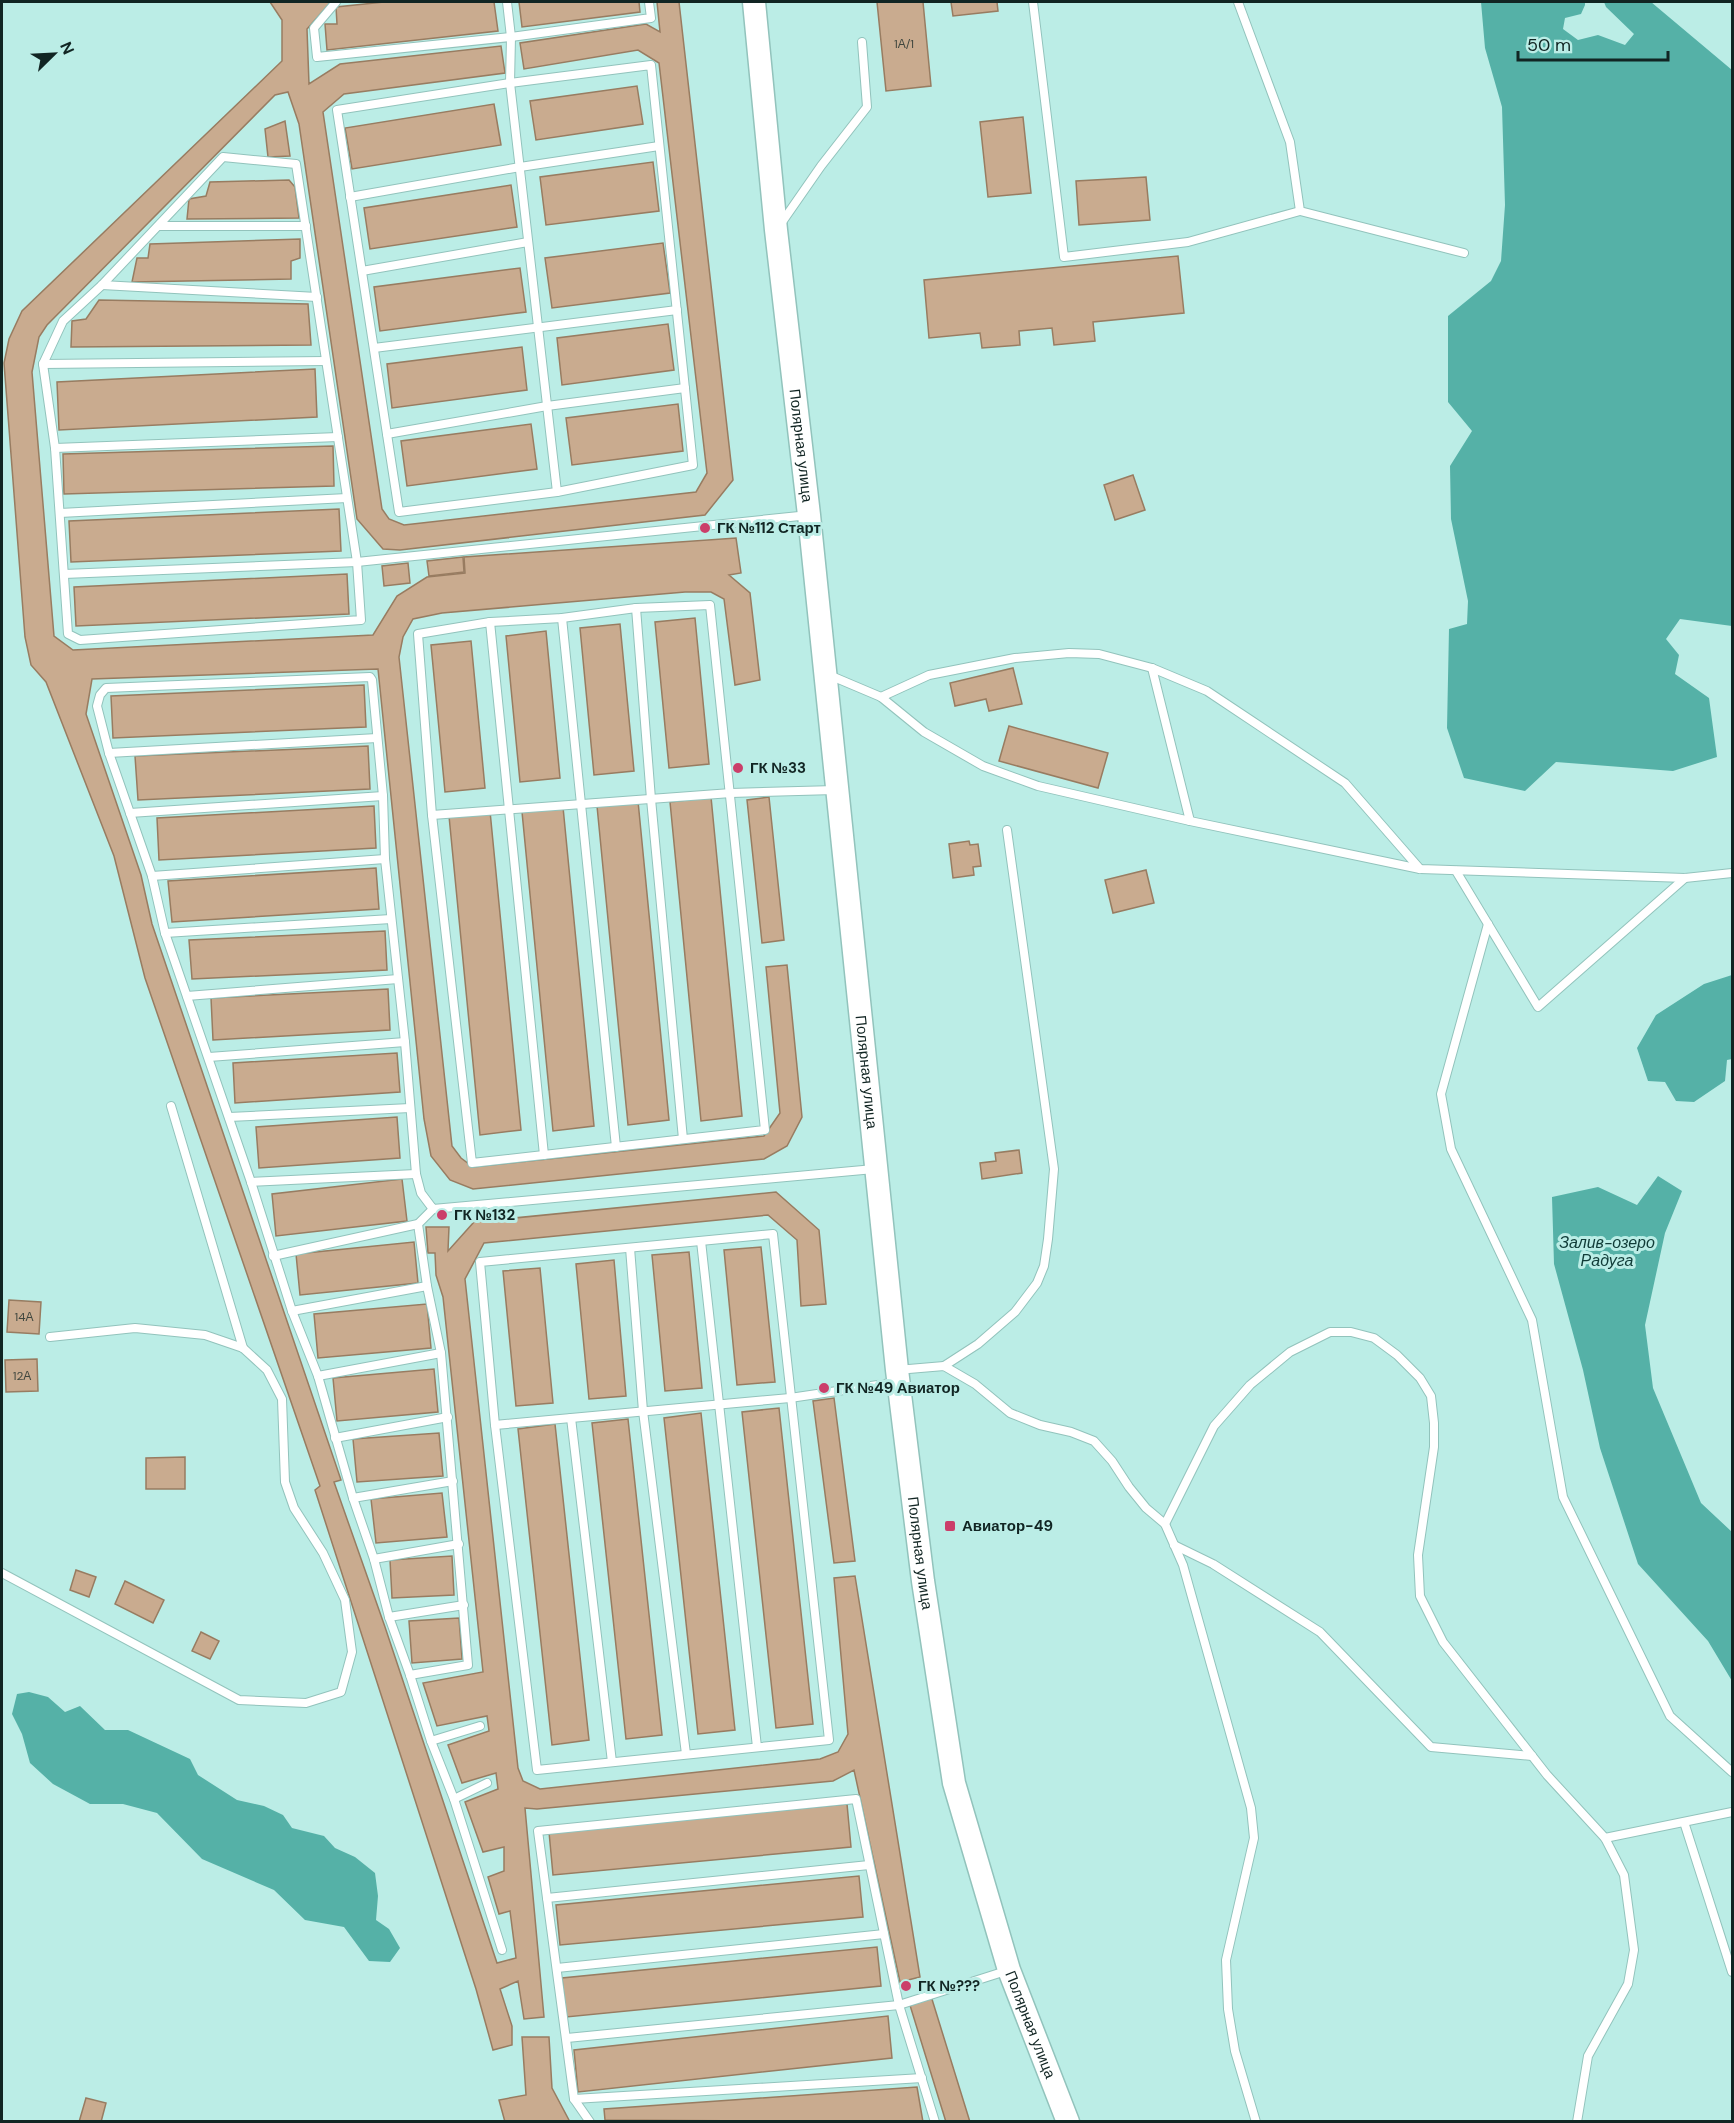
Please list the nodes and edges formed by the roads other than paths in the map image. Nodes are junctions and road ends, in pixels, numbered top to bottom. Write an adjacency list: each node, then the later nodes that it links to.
1 (336, 2): 7 (lane)
2 (507, 2): 7 (lane)
3 (649, 2): 7 (lane)
4 (754, 2): 16 (main road, Полярная улица)
5 (1033, 2): 13 (lane)
6 (1238, 2): 13 (lane)
7 (511, 37): 9 (lane)
8 (862, 42): 16 (lane)
9 (510, 83): 10 (lane); 11 (lane); 12 (lane)
10 (659, 146): 11 (lane); 22 (lane)
11 (520, 167): 12 (lane); 17 (lane)
12 (350, 197): 19 (lane)
13 (1300, 211): 18 (lane)
14 (160, 226): 15 (lane); 15 (lane); 20 (lane)
15 (306, 226): 21 (lane)
16 (776, 230): 35 (main road, Полярная улица)
17 (528, 242): 19 (lane); 23 (lane)
18 (1464, 253)
19 (362, 271): 24 (lane)
20 (102, 285): 21 (lane); 26 (lane)
21 (317, 297): 25 (lane)
22 (676, 310): 23 (lane); 27 (lane)
23 (538, 326): 24 (lane); 28 (lane)
24 (374, 348): 29 (lane)
25 (326, 361): 26 (lane); 30 (lane)
26 (43, 364): 31 (lane)
27 (685, 388): 28 (lane); 32 (lane)
28 (547, 406): 29 (lane); 32 (lane)
29 (387, 434): 32 (lane)
30 (338, 437): 31 (lane); 33 (lane)
31 (55, 448): 34 (lane)
32 (557, 492)
33 (347, 498): 34 (lane); 36 (lane)
34 (60, 513): 37 (lane)
35 (809, 515): 36 (lane); 42 (main road, Полярная улица)
36 (357, 562): 37 (lane); 37 (lane)
37 (64, 574)
38 (636, 608): 39 (lane); 47 (lane); 49 (lane)
39 (562, 618): 40 (lane); 50 (lane)
40 (490, 622): 51 (lane); 53 (lane)
41 (1152, 668): 43 (lane); 54 (lane); 57 (lane)
42 (826, 674): 43 (lane); 46 (main road, Полярная улица)
43 (881, 697): 54 (lane)
44 (377, 738): 45 (lane); 45 (lane); 48 (lane)
45 (109, 753): 52 (lane)
46 (837, 790): 47 (lane); 75 (main road, Полярная улица)
47 (731, 793): 49 (lane); 72 (lane)
48 (383, 796): 52 (lane); 56 (lane)
49 (651, 799): 50 (lane); 72 (lane)
50 (581, 804): 51 (lane); 73 (lane)
51 (509, 809): 53 (lane); 74 (lane)
52 (130, 813): 60 (lane)
53 (432, 815): 74 (lane)
54 (1191, 821): 57 (lane)
55 (1007, 830): 88 (lane)
56 (385, 859): 60 (lane); 62 (lane)
57 (1420, 869): 58 (lane)
58 (1456, 871): 61 (lane); 63 (lane)
59 (1732, 873): 61 (lane)
60 (152, 876): 64 (lane)
61 (1685, 878): 63 (lane)
62 (391, 919): 64 (lane); 65 (lane)
63 (1488, 924): 114 (lane)
64 (165, 933): 66 (lane)
65 (398, 979): 66 (lane); 67 (lane)
66 (186, 996): 68 (lane)
67 (405, 1042): 68 (lane); 70 (lane)
68 (209, 1057): 71 (lane)
69 (171, 1106): 86 (lane)
70 (410, 1108): 71 (lane); 76 (lane)
71 (229, 1117): 77 (lane)
72 (683, 1139): 73 (lane)
73 (616, 1147): 74 (lane)
74 (544, 1155)
75 (878, 1169): 78 (lane); 90 (main road, Полярная улица)
76 (416, 1174): 77 (lane); 78 (lane)
77 (251, 1182): 82 (lane)
78 (433, 1209): 79 (lane)
79 (418, 1224): 82 (lane); 83 (lane)
80 (701, 1241): 81 (lane); 91 (lane); 92 (lane)
81 (630, 1248): 93 (lane); 96 (lane)
82 (273, 1256): 84 (lane)
83 (427, 1286): 84 (lane); 87 (lane)
84 (292, 1311): 89 (lane)
85 (50, 1337): 86 (lane)
86 (243, 1348): 104 (lane)
87 (441, 1353): 89 (lane); 94 (lane)
88 (944, 1366): 90 (lane); 100 (lane)
89 (318, 1376): 97 (lane)
90 (898, 1376): 91 (lane); 125 (main road, Полярная улица)
91 (790, 1398): 92 (lane); 110 (lane)
92 (718, 1404): 93 (lane); 110 (lane)
93 (643, 1411): 95 (lane); 111 (lane)
94 (448, 1417): 97 (lane); 98 (lane)
95 (572, 1418): 96 (lane); 113 (lane)
96 (495, 1425): 113 (lane)
97 (335, 1438): 99 (lane)
98 (453, 1481): 99 (lane); 101 (lane)
99 (353, 1498): 103 (lane)
100 (1165, 1524): 102 (lane); 112 (lane)
101 (459, 1544): 103 (lane); 105 (lane)
102 (1174, 1544): 112 (lane); 134 (lane)
103 (374, 1559): 106 (lane)
104 (2, 1573)
105 (464, 1605): 106 (lane); 107 (lane)
106 (389, 1617): 107 (lane)
107 (410, 1675): 109 (lane)
108 (480, 1726): 109 (lane)
109 (431, 1741): 116 (lane)
110 (757, 1747): 111 (lane)
111 (686, 1754): 113 (lane)
112 (1532, 1756): 119 (lane)
113 (612, 1762)
114 (1732, 1772)
115 (487, 1783): 116 (lane)
116 (454, 1799): 123 (lane)
117 (1732, 1812): 118 (lane)
118 (1684, 1822): 119 (lane); 126 (lane)
119 (1605, 1838): 135 (lane)
120 (869, 1864): 121 (lane); 121 (lane); 122 (lane)
121 (547, 1898): 124 (lane)
122 (884, 1934): 124 (lane); 127 (lane)
123 (502, 1950)
124 (557, 1968): 128 (lane)
125 (1009, 1970): 127 (lane); 133 (main road, Полярная улица)
126 (1732, 1972)
127 (899, 2005): 128 (lane); 129 (lane)
128 (567, 2038): 130 (lane)
129 (922, 2078): 130 (lane); 132 (lane)
130 (574, 2099): 131 (lane)
131 (590, 2121)
132 (935, 2121)
133 (1068, 2121)
134 (1256, 2121)
135 (1577, 2121)

